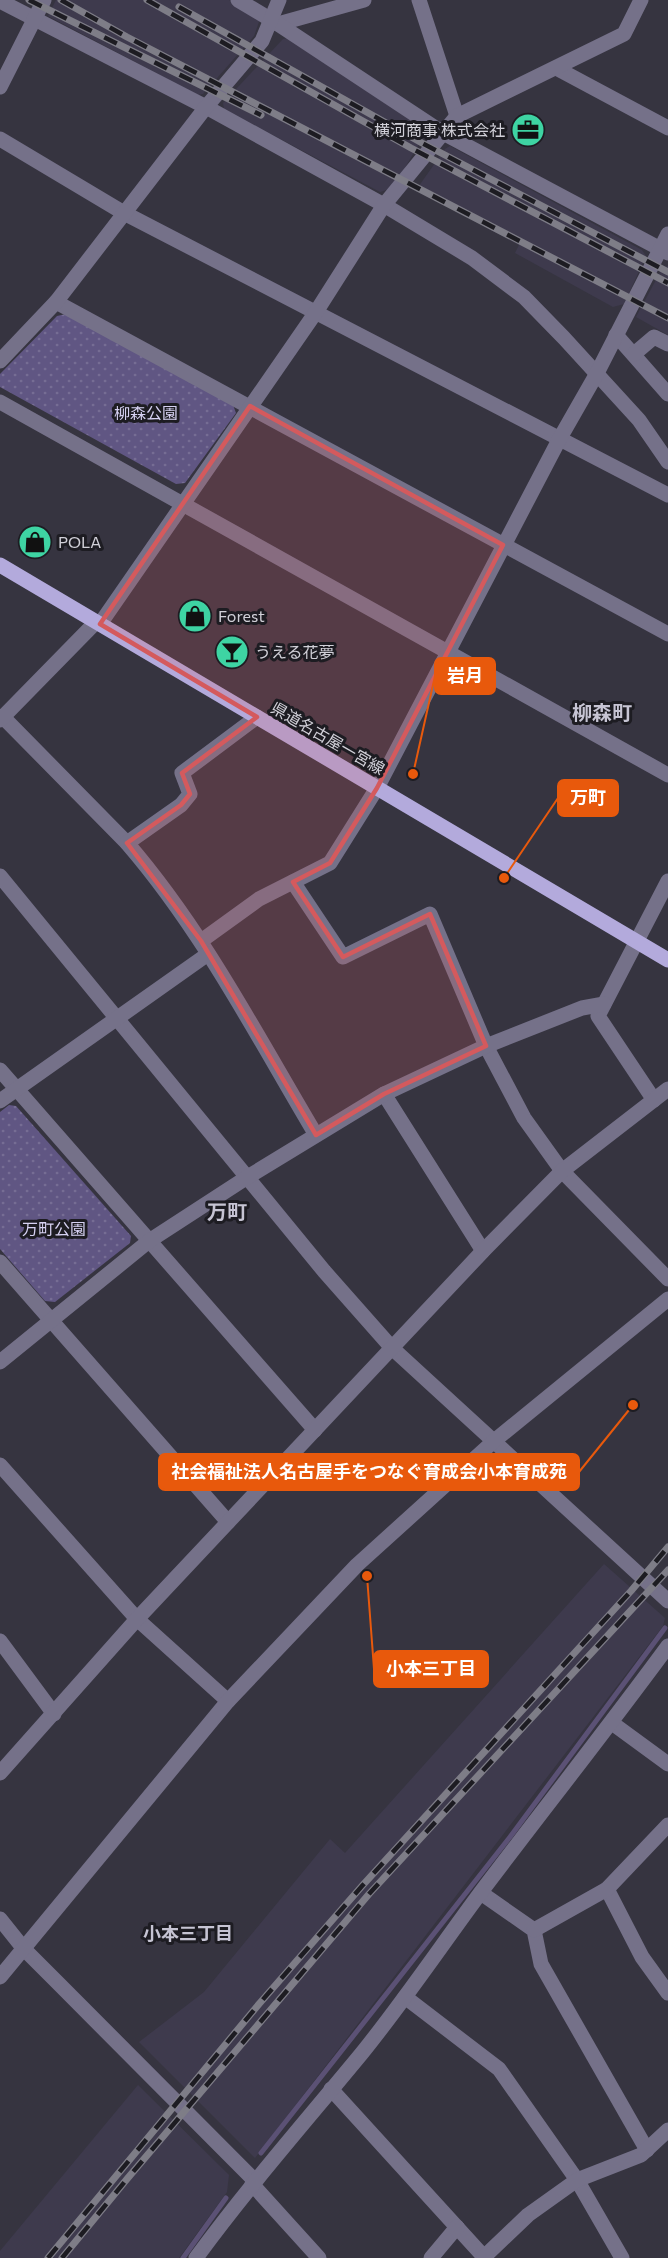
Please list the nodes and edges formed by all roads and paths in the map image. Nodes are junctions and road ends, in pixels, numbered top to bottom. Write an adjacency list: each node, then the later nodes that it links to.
1 (44, 0): 8 (street)
2 (238, 0): 9 (street)
3 (279, 0): 9 (street)
4 (364, 0): 9 (street)
5 (419, 0): 13 (street)
6 (641, 0): 10 (street)
7 (0, 1): 8 (street)
8 (34, 18): 11 (street); 12 (street)
9 (275, 22): 12 (street); 15 (street)
10 (556, 68): 13 (street); 14 (street)
11 (0, 87)
12 (206, 107): 17 (street); 18 (street)
13 (457, 116): 15 (street)
14 (668, 128)
15 (443, 133): 17 (street); 20 (street)
16 (0, 139): 18 (street)
17 (384, 205): 22 (street); 27 (street)
18 (124, 213): 21 (street); 22 (street)
19 (668, 234): 20 (street)
20 (664, 251): 23 (street)
21 (56, 302): 26 (street); 30 (street)
22 (316, 312): 30 (street); 31 (street)
23 (616, 335): 25 (street); 27 (street)
24 (668, 344): 25 (street)
25 (634, 354): 28 (street)
26 (0, 361)
27 (596, 375): 31 (street); 32 (street)
28 (668, 394)
29 (0, 402): 34 (street)
30 (250, 406): 34 (street); 35 (street)
31 (560, 438): 33 (street); 35 (street)
32 (668, 462)
33 (668, 495)
34 (182, 504): 37 (street); 39 (street)
35 (503, 545): 38 (street); 39 (street)
36 (0, 566): 37 (main road, 県道名古屋一宮線)
37 (98, 623): 40 (main road, 県道名古屋一宮線); 41 (street)
38 (668, 634)
39 (447, 653): 42 (street); 43 (street)
40 (257, 717): 43 (main road, 県道名古屋一宮線); 44 (street)
41 (1, 719): 44 (street)
42 (668, 776)
43 (377, 788): 47 (street); 48 (main road, 県道名古屋一宮線)
44 (127, 843): 49 (street)
45 (0, 876): 52 (street)
46 (668, 881): 48 (street)
47 (293, 882): 49 (street); 53 (street)
48 (637, 942): 50 (main road, 県道名古屋一宮線); 51 (street)
49 (204, 948): 52 (street); 60 (street)
50 (668, 960)
51 (604, 1004): 53 (street); 58 (street)
52 (117, 1018): 55 (street); 62 (street)
53 (486, 1046): 57 (street); 61 (street)
54 (0, 1070): 55 (street)
55 (16, 1089): 59 (street); 63 (street)
56 (668, 1089): 58 (street)
57 (384, 1094): 60 (street); 64 (street)
58 (654, 1100): 61 (street)
59 (0, 1101)
60 (316, 1135): 62 (street)
61 (562, 1171): 64 (street); 66 (street)
62 (246, 1178): 63 (street); 69 (street)
63 (149, 1241): 68 (street); 71 (street)
64 (483, 1251): 69 (street)
65 (0, 1262): 68 (street)
66 (668, 1280)
67 (668, 1299): 72 (street)
68 (50, 1320): 70 (street); 74 (street)
69 (392, 1348): 71 (street); 72 (street)
70 (0, 1362)
71 (315, 1430): 74 (street)
72 (494, 1441): 75 (street); 79 (street)
73 (0, 1465): 76 (street)
74 (228, 1522): 76 (street)
75 (668, 1601)
76 (137, 1619): 79 (street); 80 (street)
77 (0, 1641): 80 (street)
78 (668, 1646): 81 (street)
79 (228, 1701): 89 (street)
80 (54, 1714): 83 (street)
81 (612, 1723): 82 (street); 86 (street)
82 (668, 1764)
83 (0, 1773)
84 (668, 1825): 85 (street)
85 (607, 1889): 88 (street); 91 (street)
86 (481, 1893): 88 (street); 92 (street)
87 (0, 1919): 89 (street)
88 (534, 1930): 95 (street)
89 (24, 1949): 90 (street); 97 (street)
90 (0, 1977)
91 (668, 1993)
92 (405, 1997): 93 (street); 96 (street)
93 (331, 2089): 97 (street); 98 (street)
94 (668, 2130): 95 (street)
95 (647, 2150): 96 (street)
96 (577, 2180): 99 (street); 103 (street)
97 (253, 2182): 100 (street); 101 (street)
98 (457, 2227): 99 (street); 102 (street)
99 (484, 2257)
100 (196, 2258)
101 (319, 2258)
102 (430, 2258)
103 (621, 2258)

